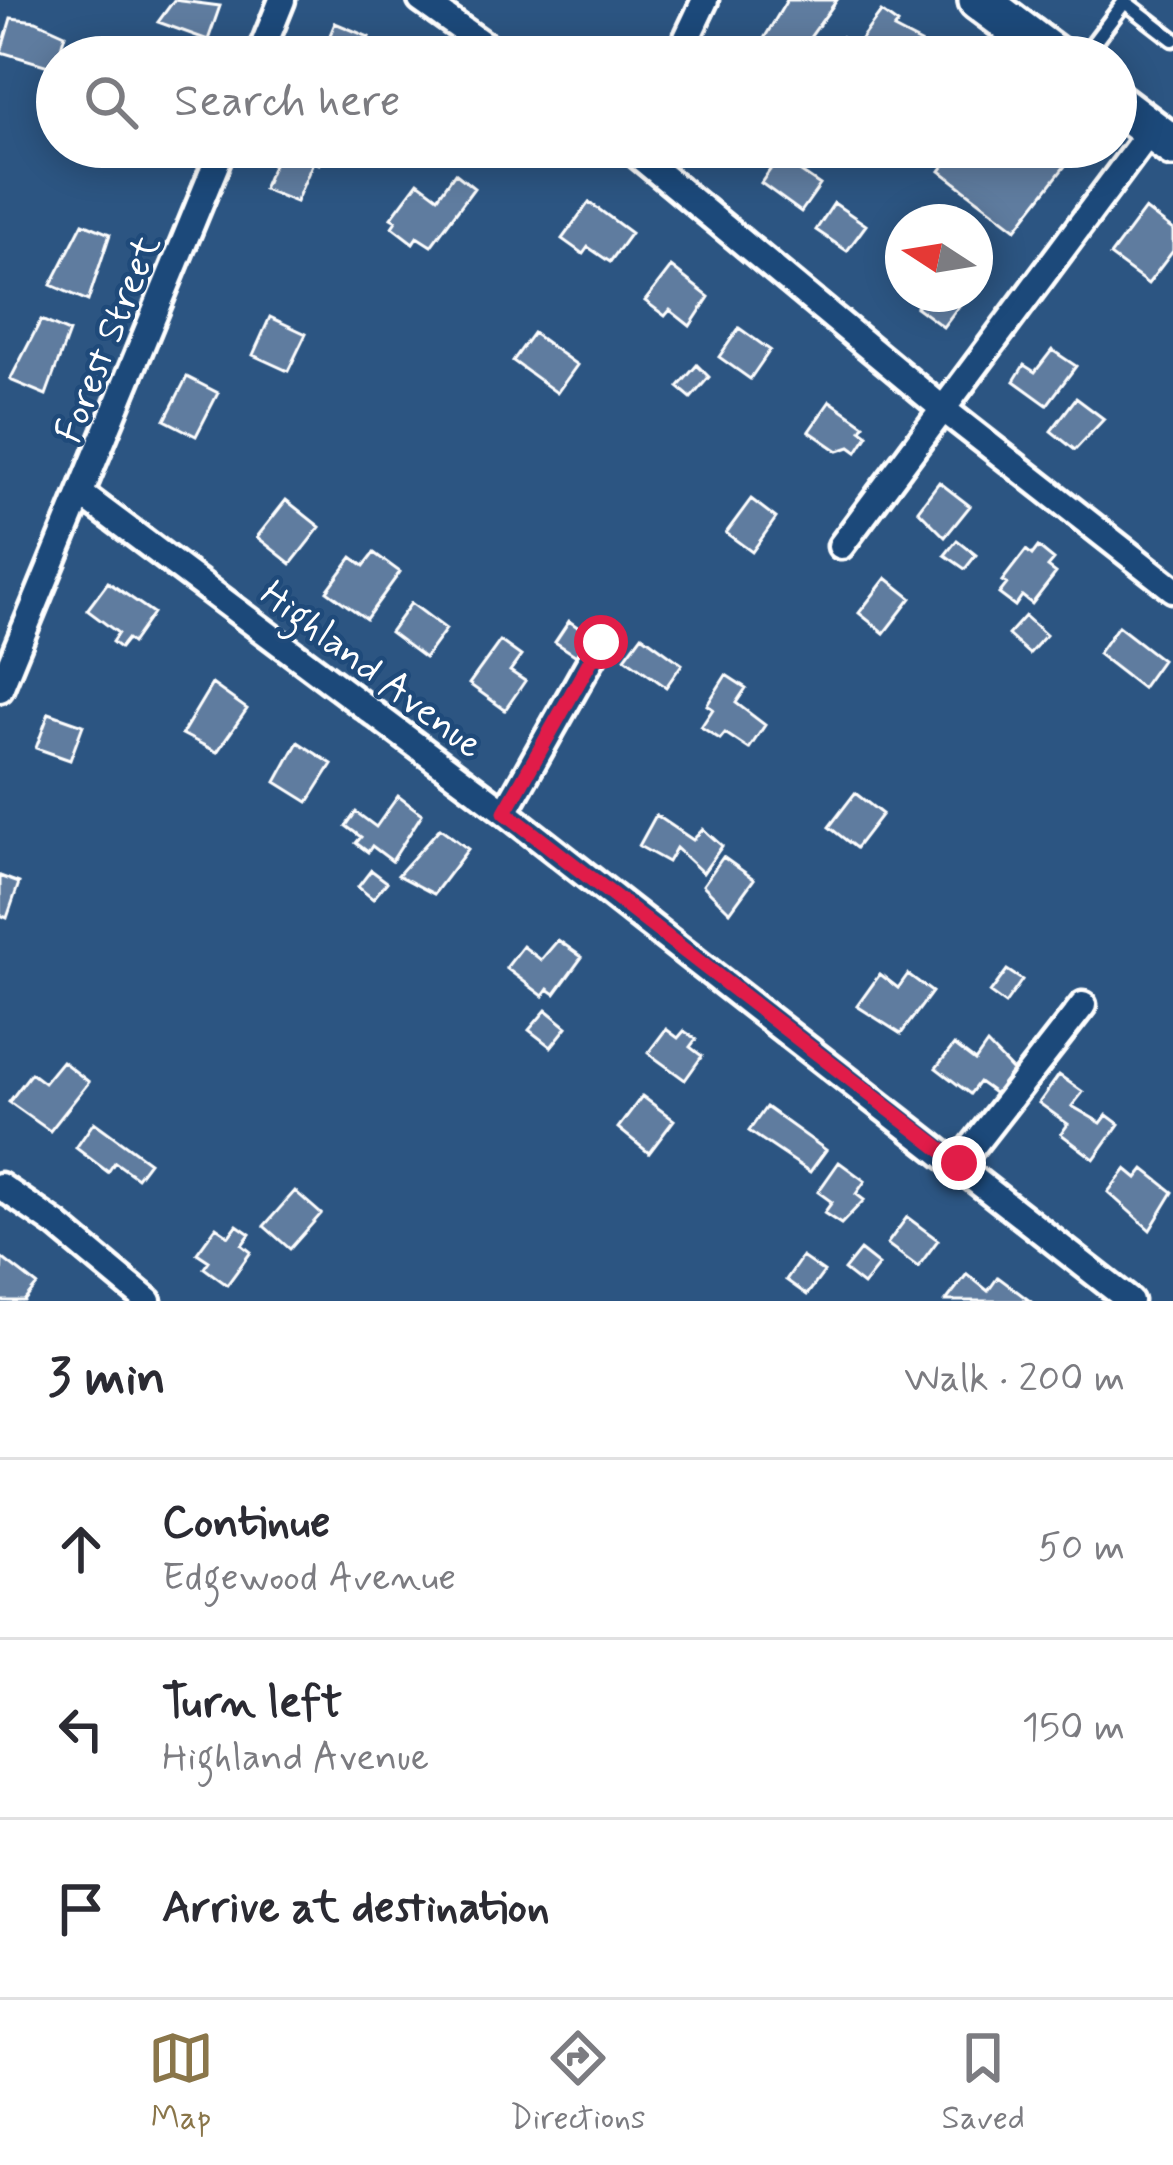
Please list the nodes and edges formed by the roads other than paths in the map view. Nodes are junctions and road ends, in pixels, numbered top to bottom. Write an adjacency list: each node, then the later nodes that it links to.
1 (283, 0): 6 (street)
2 (421, 0): 7 (street)
3 (705, 0): 8 (street)
4 (979, 0): 9 (main road)
5 (1125, 1): 10 (lane); 11 (lane)
6 (268, 36)
7 (472, 36)
8 (688, 36)
9 (1026, 36)
10 (1099, 36)
11 (1173, 39)
12 (1137, 119): 13 (main road)
13 (1162, 138): 16 (street)
14 (214, 168): 17 (street, Forest Street)
15 (656, 168): 16 (street)
16 (944, 409): 18 (street); 19 (street)
17 (81, 494): 21 (street, Forest Street); 22 (street, Highland Avenue)
18 (841, 546)
19 (1173, 590)
20 (601, 642): 22 (street)
21 (0, 689)
22 (505, 812): 24 (street, Highland Avenue)
23 (1083, 1005): 24 (street)
24 (959, 1163): 27 (street, Highland Avenue)
25 (0, 1186): 26 (street)
26 (148, 1301)
27 (1130, 1301)

